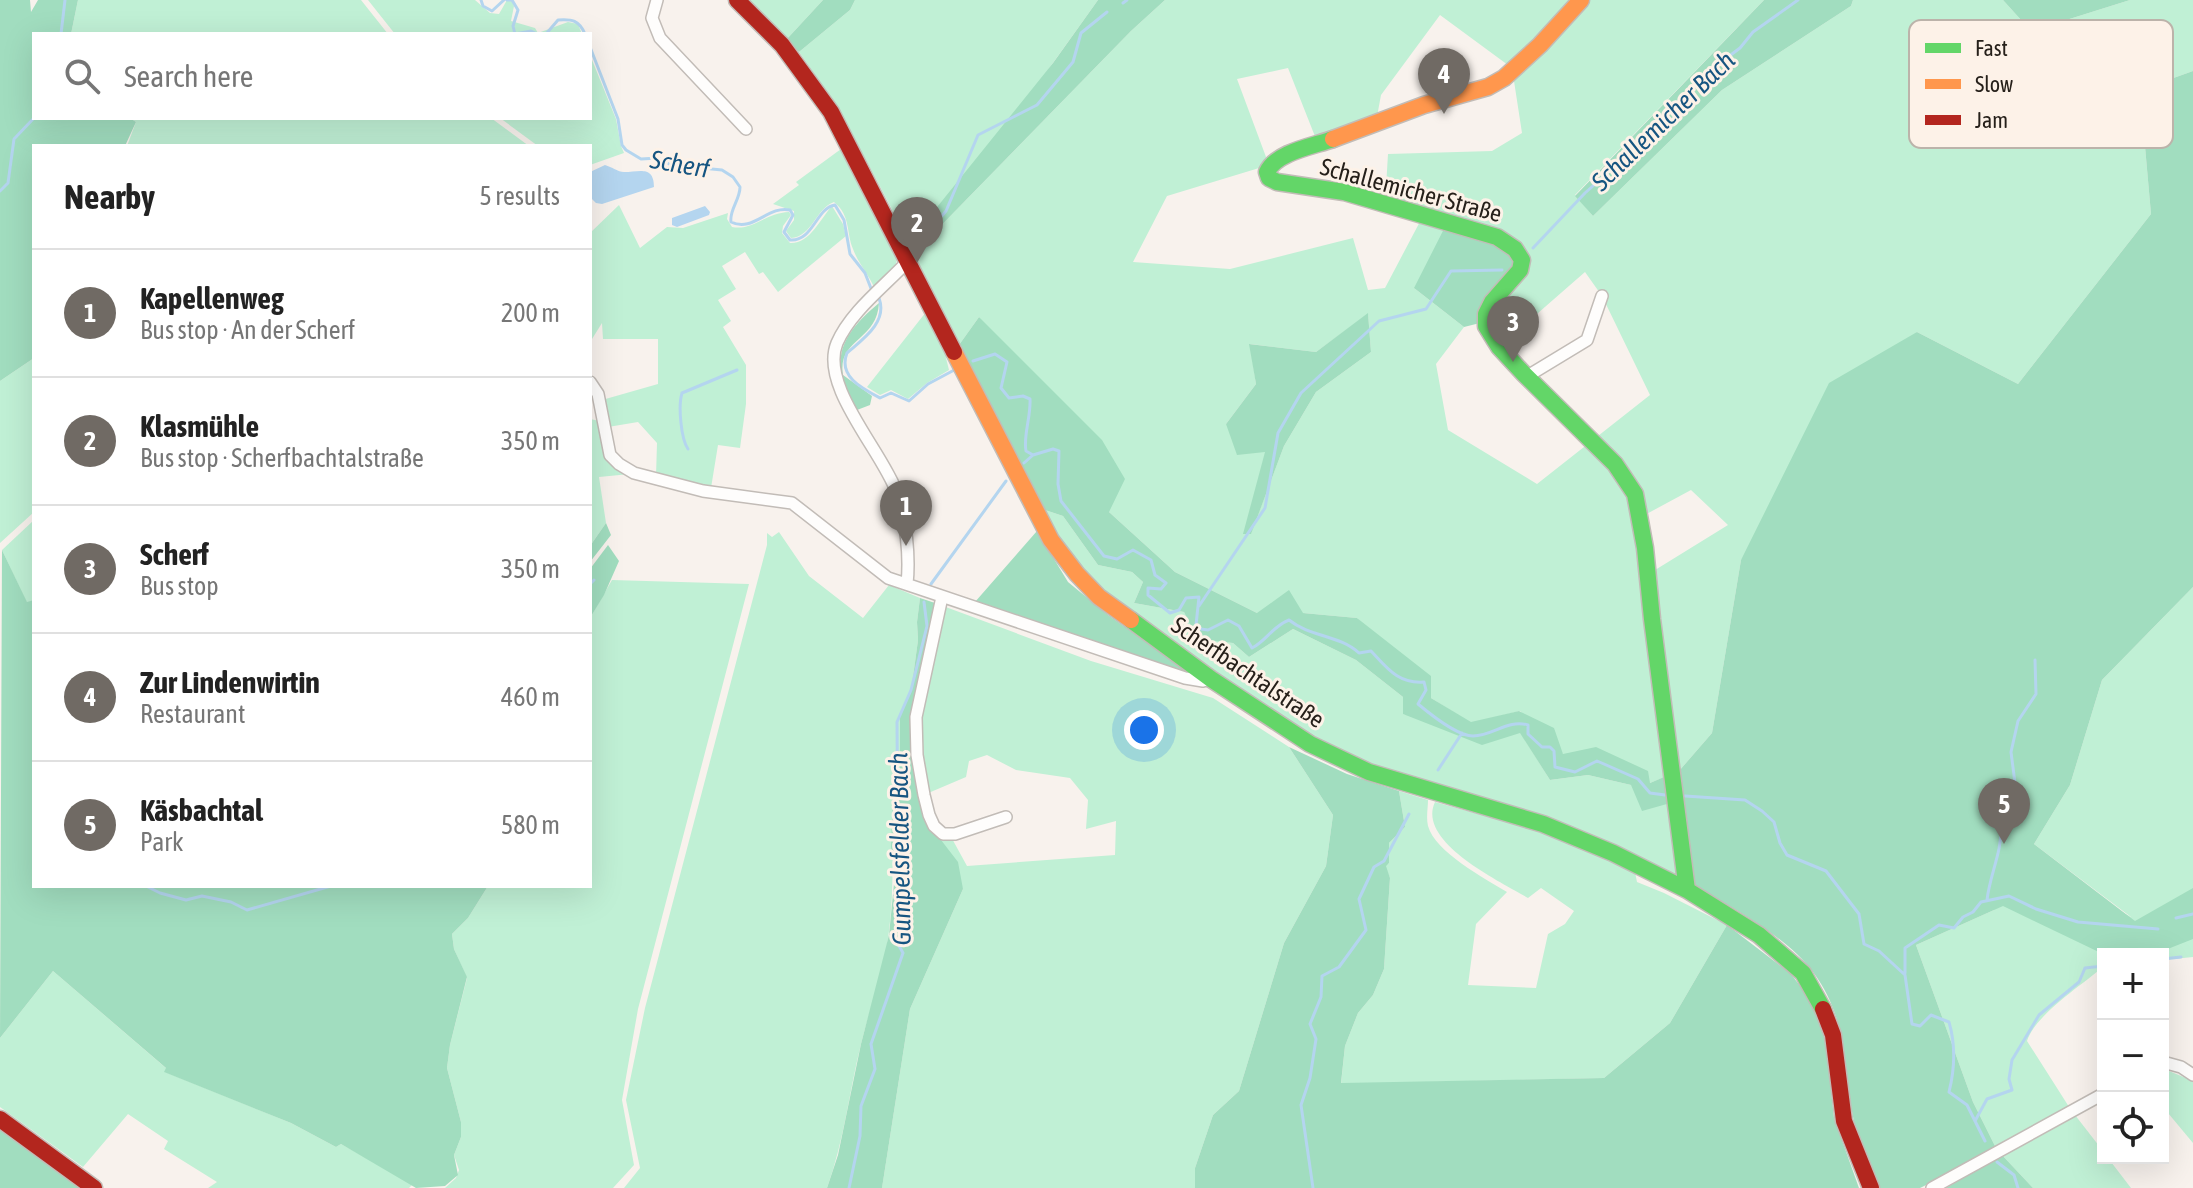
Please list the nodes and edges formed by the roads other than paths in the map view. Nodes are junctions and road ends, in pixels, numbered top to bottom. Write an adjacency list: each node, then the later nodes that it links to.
1 (657, 0): 4 (street)
2 (737, 0): 5 (main road, Scherfbachtalstraße)
3 (1581, 0): 7 (main road, Schallemicher Straße)
4 (746, 129)
5 (909, 260): 9 (street); 11 (main road, Scherfbachtalstraße)
6 (1602, 296): 7 (street)
7 (1526, 377): 13 (main road, Schallemicher Straße)
8 (592, 385): 9 (street)
9 (907, 584): 10 (street)
10 (942, 597): 11 (street); 12 (street)
11 (1211, 679): 13 (main road, Scherfbachtalstraße)
12 (1006, 817)
13 (1687, 890): 19 (main road, Scherfbachtalstraße)
14 (2169, 1064): 15 (street)
15 (2193, 1075)
16 (2097, 1097): 20 (street)
17 (0, 1119): 18 (main road)
18 (94, 1188)
19 (1871, 1188)
20 (1932, 1188)

